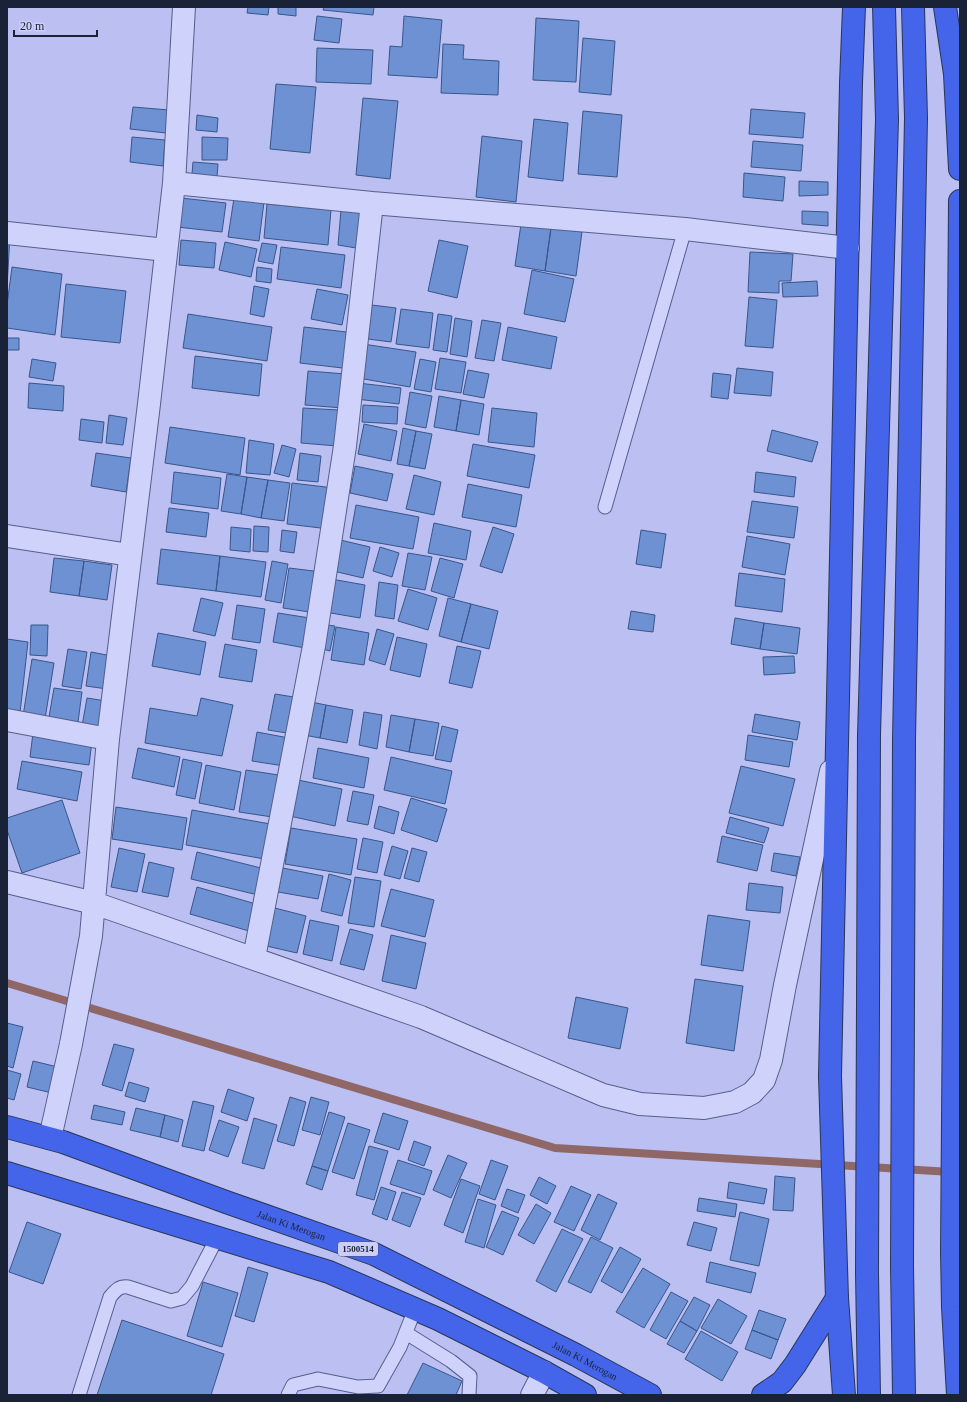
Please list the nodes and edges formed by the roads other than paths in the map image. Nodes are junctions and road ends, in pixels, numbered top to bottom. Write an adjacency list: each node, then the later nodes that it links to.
1 (184, 7): 8 (street)
2 (854, 7): 13 (highway)
3 (884, 7): 42 (highway)
4 (913, 7): 43 (highway)
5 (946, 7): 6 (highway)
6 (957, 74): 7 (highway)
7 (960, 169)
8 (174, 184): 10 (street); 14 (street)
9 (960, 201): 19 (highway)
10 (372, 203): 11 (street); 24 (street)
11 (685, 229): 13 (street); 15 (lane)
12 (7, 233): 14 (street)
13 (848, 248): 21 (highway)
14 (166, 250): 17 (street)
15 (605, 507)
16 (7, 536): 17 (street)
17 (130, 556): 20 (street)
18 (7, 720): 20 (street)
19 (958, 735): 31 (highway)
20 (108, 740): 23 (street)
21 (838, 740): 24 (street); 29 (highway)
22 (7, 882): 23 (street)
23 (94, 902): 24 (street); 26 (street)
24 (254, 958)
25 (7, 1126): 26 (highway, Jalan Ki Merogan / 1500514)
26 (50, 1138): 39 (highway, Jalan Ki Merogan / 1500514)
27 (7, 1173): 28 (highway)
28 (217, 1238): 30 (highway); 34 (lane)
29 (837, 1298): 40 (highway); 41 (highway)
30 (415, 1309): 32 (lane); 33 (highway)
31 (956, 1312): 44 (highway)
32 (406, 1334): 35 (lane); 36 (lane)
33 (544, 1372): 37 (street); 38 (highway)
34 (79, 1395)
35 (288, 1395)
36 (469, 1395)
37 (532, 1395)
38 (585, 1395)
39 (650, 1395)
40 (763, 1395)
41 (844, 1395)
42 (869, 1395)
43 (904, 1395)
44 (958, 1395)

